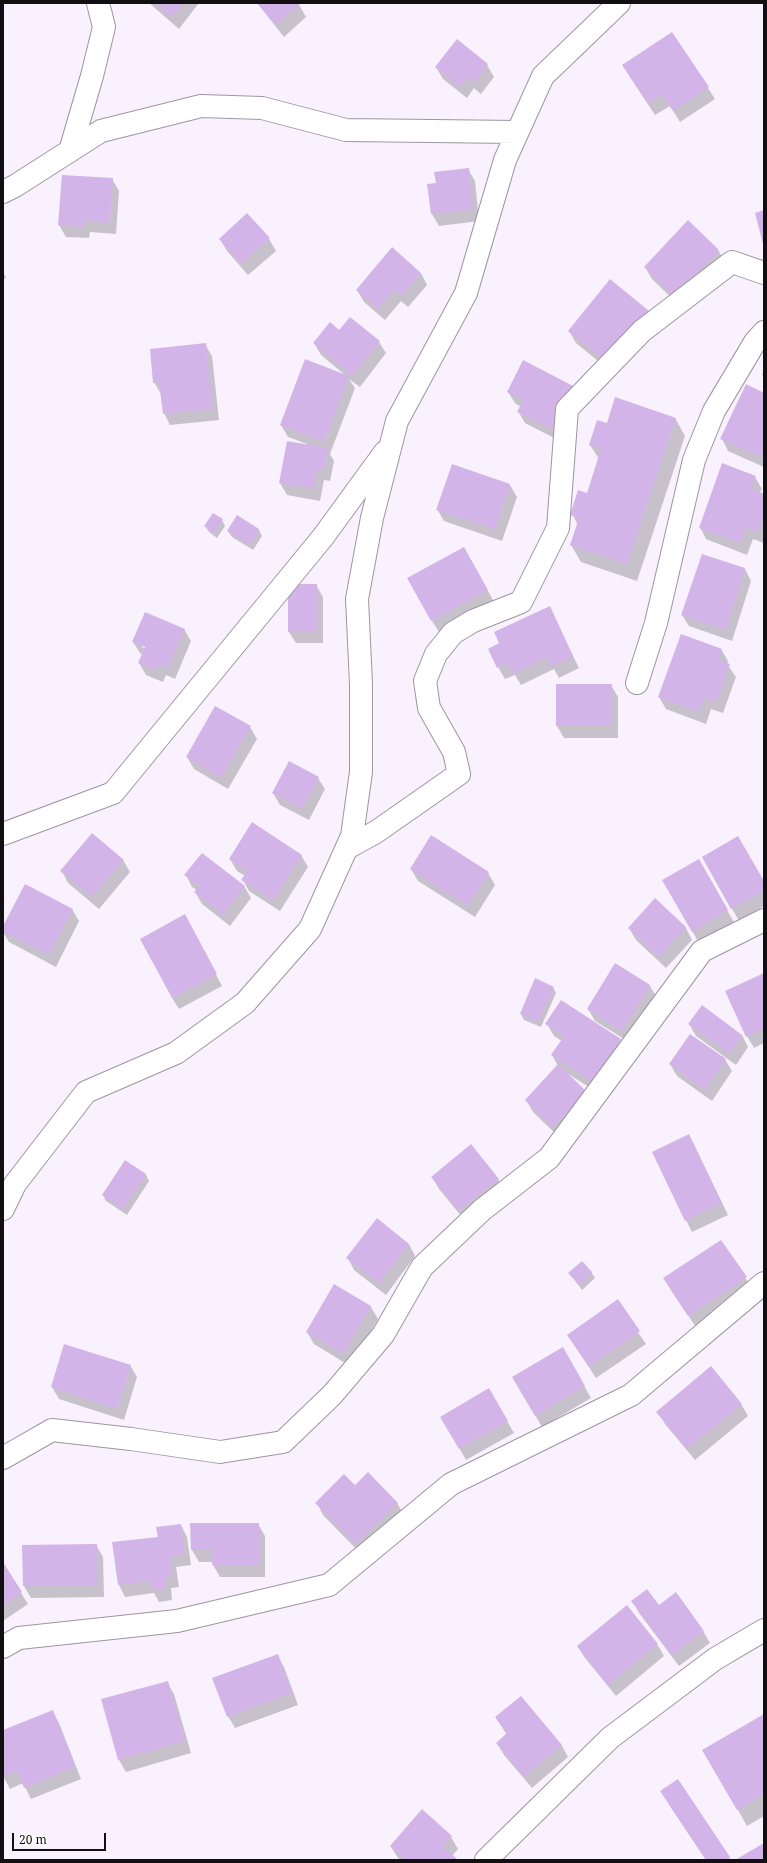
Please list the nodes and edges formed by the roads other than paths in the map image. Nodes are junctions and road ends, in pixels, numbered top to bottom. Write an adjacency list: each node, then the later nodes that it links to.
1 (98, 3): 4 (street)
2 (619, 3): 3 (street)
3 (518, 132): 4 (street); 8 (street)
4 (70, 150): 5 (street)
5 (3, 192)
6 (764, 273): 11 (street)
7 (764, 332): 9 (street)
8 (392, 441): 10 (street); 11 (street)
9 (637, 683)
10 (3, 834)
11 (347, 848): 13 (street)
12 (764, 920): 15 (street)
13 (3, 1209)
14 (764, 1283): 17 (street)
15 (3, 1458)
16 (764, 1630): 18 (street)
17 (3, 1647)
18 (486, 1860)

